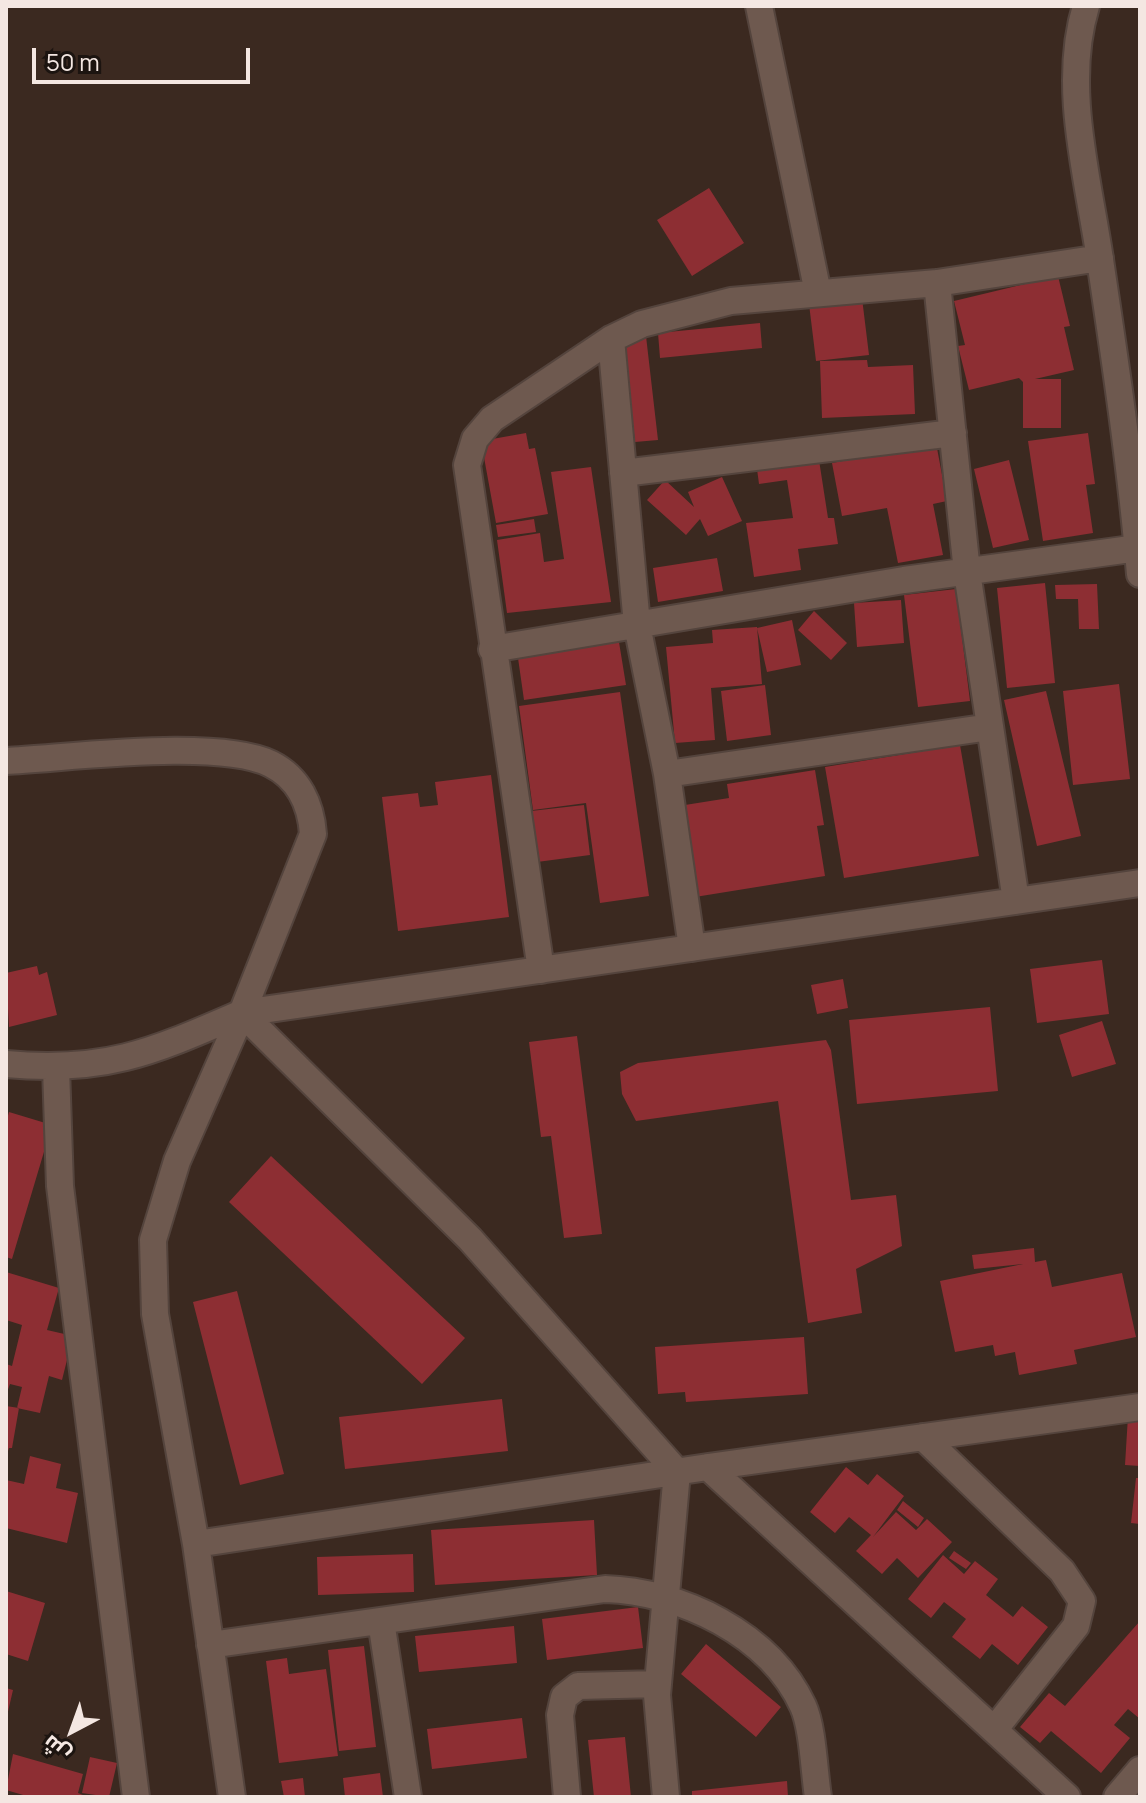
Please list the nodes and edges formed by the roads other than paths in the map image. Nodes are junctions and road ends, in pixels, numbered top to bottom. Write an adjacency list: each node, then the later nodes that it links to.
1 (759, 6): 5 (street)
2 (1086, 6): 3 (street)
3 (1100, 258): 4 (street); 9 (street)
4 (937, 283): 5 (street); 7 (street)
5 (818, 293): 6 (street)
6 (611, 339): 8 (street); 12 (street)
7 (953, 433): 8 (street); 10 (street)
8 (623, 473): 11 (street)
9 (1139, 561): 10 (street)
10 (967, 572): 11 (street); 13 (street)
11 (637, 625): 12 (street); 15 (street)
12 (492, 649): 19 (street)
13 (990, 727): 15 (street); 17 (street)
14 (6, 761): 20 (street)
15 (667, 774): 18 (street)
16 (1140, 883): 17 (street)
17 (1016, 901): 18 (street)
18 (692, 948): 19 (street)
19 (541, 970): 20 (street)
20 (242, 1013): 22 (street); 26 (street); 27 (street)
21 (6, 1064): 22 (street)
22 (56, 1068): 34 (street)
23 (1140, 1407): 24 (street)
24 (923, 1437): 25 (street); 32 (street)
25 (708, 1467): 26 (street); 32 (street)
26 (677, 1472): 27 (street); 28 (street)
27 (196, 1544): 30 (street)
28 (668, 1598): 29 (street); 31 (street); 39 (street)
29 (381, 1621): 30 (street); 36 (street)
30 (210, 1645): 35 (street)
31 (658, 1684): 37 (street); 38 (street)
32 (994, 1730): 40 (street)
33 (1140, 1770): 41 (street)
34 (136, 1797)
35 (232, 1797)
36 (408, 1797)
37 (567, 1797)
38 (666, 1797)
39 (818, 1797)
40 (1067, 1797)
41 (1117, 1797)

